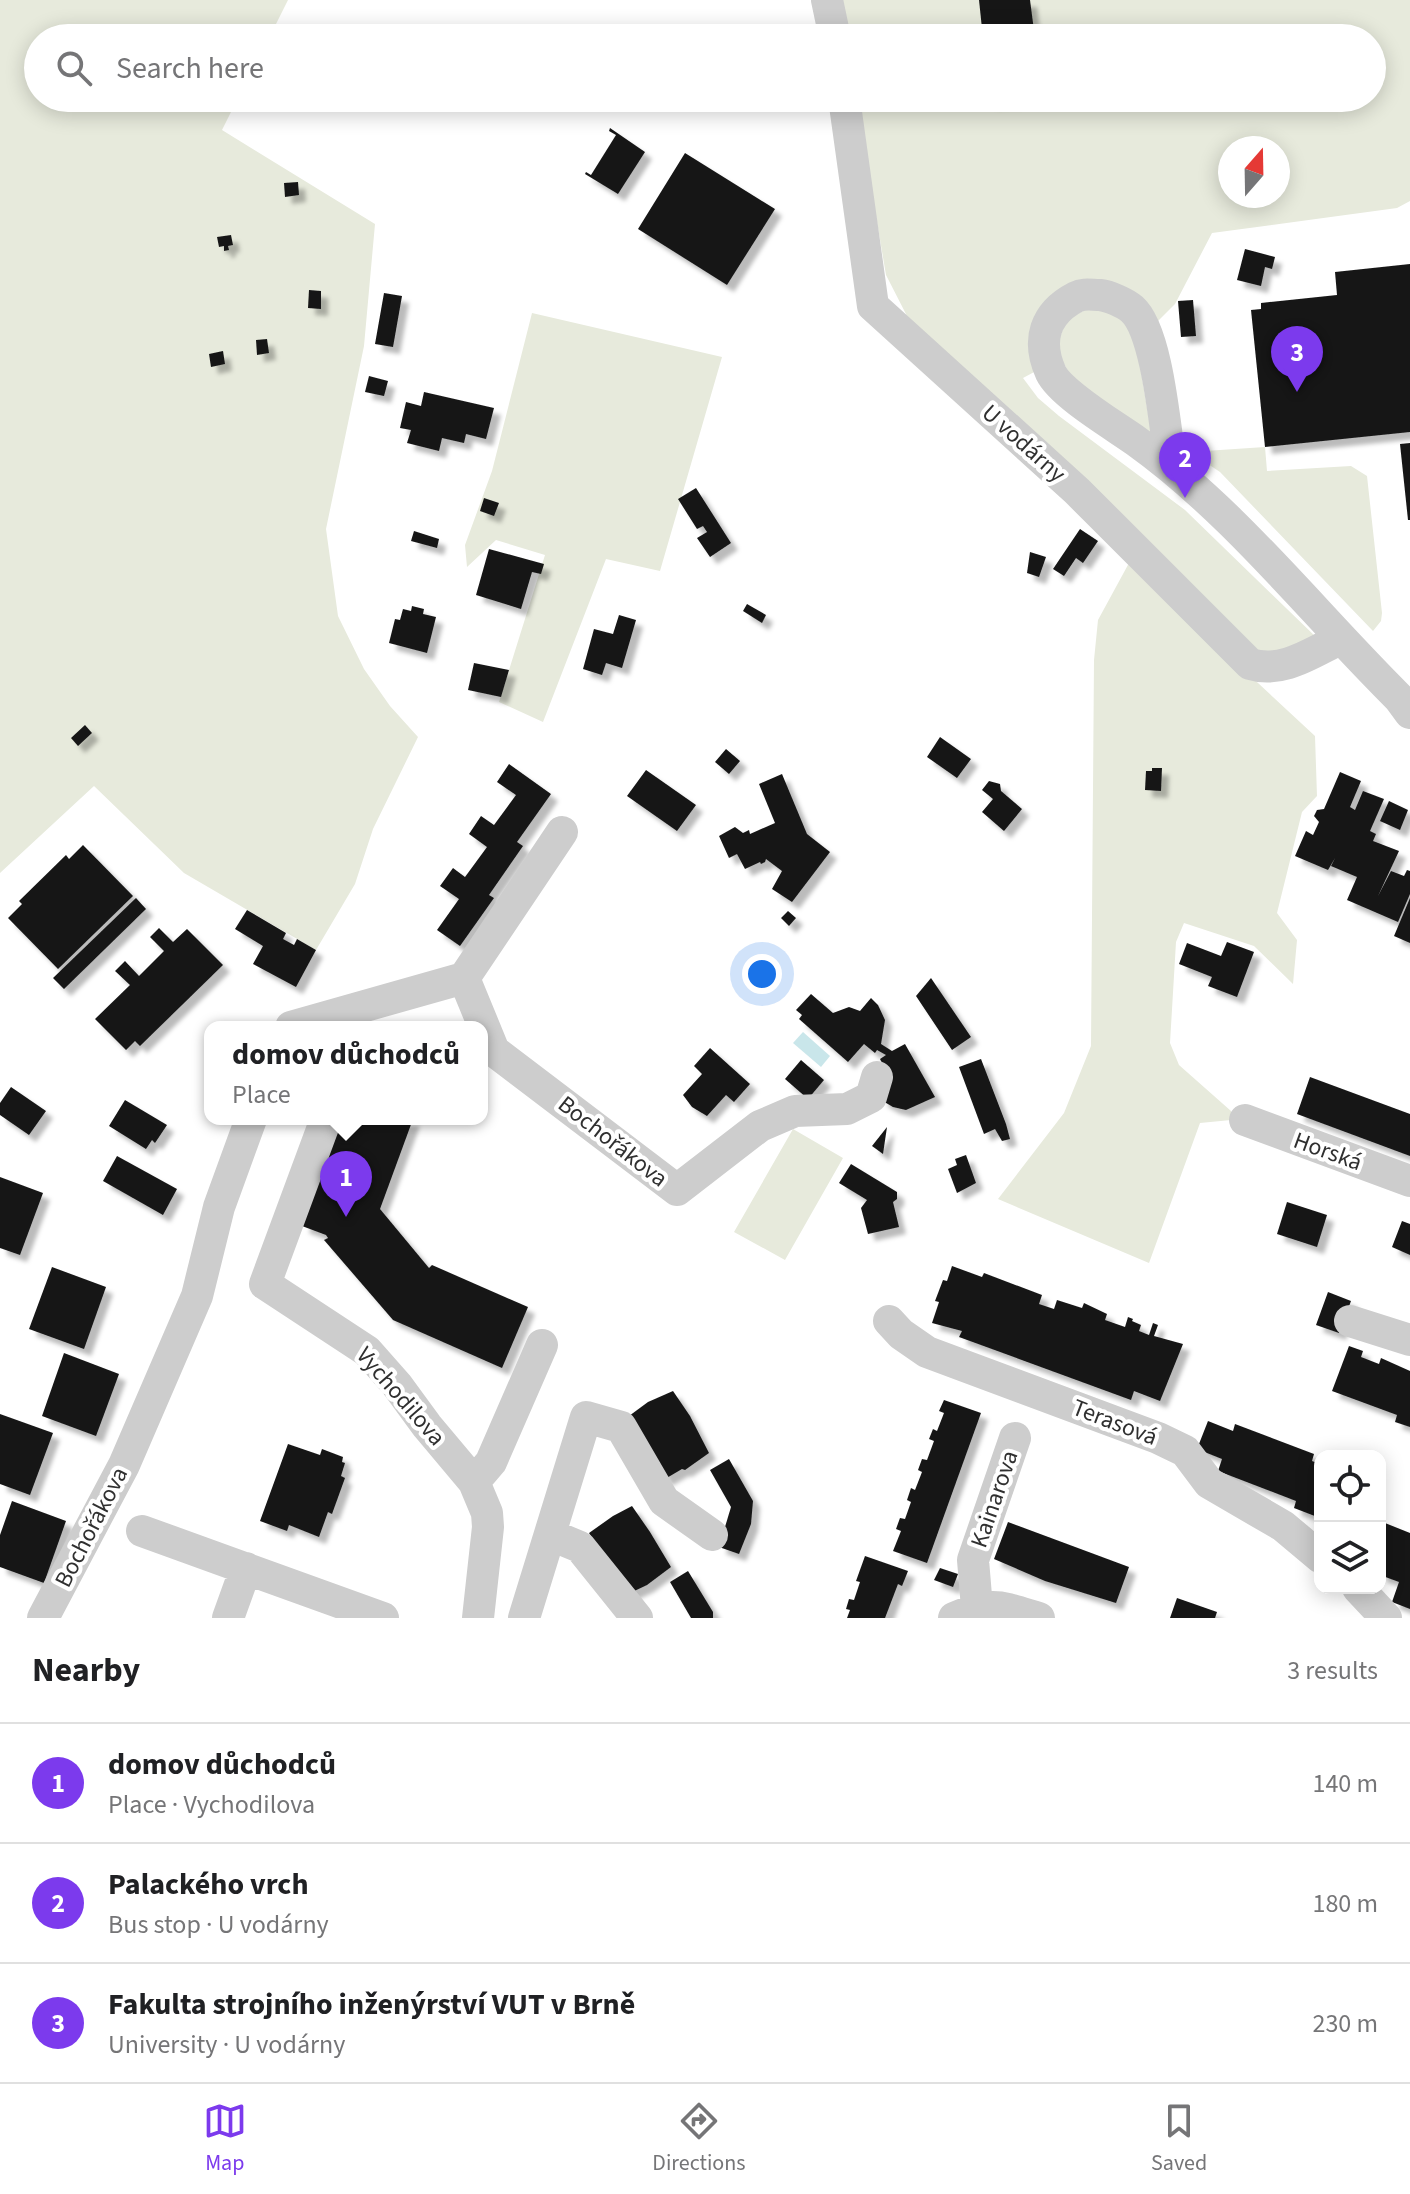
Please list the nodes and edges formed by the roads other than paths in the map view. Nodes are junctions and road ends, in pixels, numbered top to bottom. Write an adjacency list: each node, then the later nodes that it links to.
1 (827, 0): 2 (street)
2 (832, 24)
3 (846, 112): 5 (street, U vodárny)
4 (1171, 466): 4 (street); 5 (street)
5 (1340, 639): 6 (street)
6 (1410, 713)
7 (562, 832): 8 (street)
8 (464, 978): 9 (street); 10 (street, Bochořákova)
9 (312, 1021)
10 (482, 1021)
11 (488, 1036): 12 (street, Bochořákova)
12 (877, 1077)
13 (1245, 1120): 16 (street, Horská)
14 (249, 1125): 30 (street, Bochořákova)
15 (324, 1125): 22 (street, Vychodilova)
16 (1410, 1181)
17 (889, 1321): 26 (street, Terasová)
18 (1350, 1321): 19 (street)
19 (1410, 1340)
20 (542, 1345): 22 (street)
21 (1015, 1438): 29 (street, Kainarova)
22 (474, 1482): 33 (street, Vychodilova)
23 (142, 1531): 27 (street)
24 (551, 1535): 25 (street); 34 (street); 35 (street)
25 (712, 1535)
26 (1314, 1552)
27 (246, 1568): 31 (street); 32 (street)
28 (1364, 1594): 37 (street)
29 (966, 1613): 36 (street, Kainarova)
30 (43, 1618)
31 (228, 1618)
32 (383, 1618)
33 (478, 1618)
34 (524, 1618)
35 (637, 1618)
36 (1039, 1618)
37 (1386, 1618)

